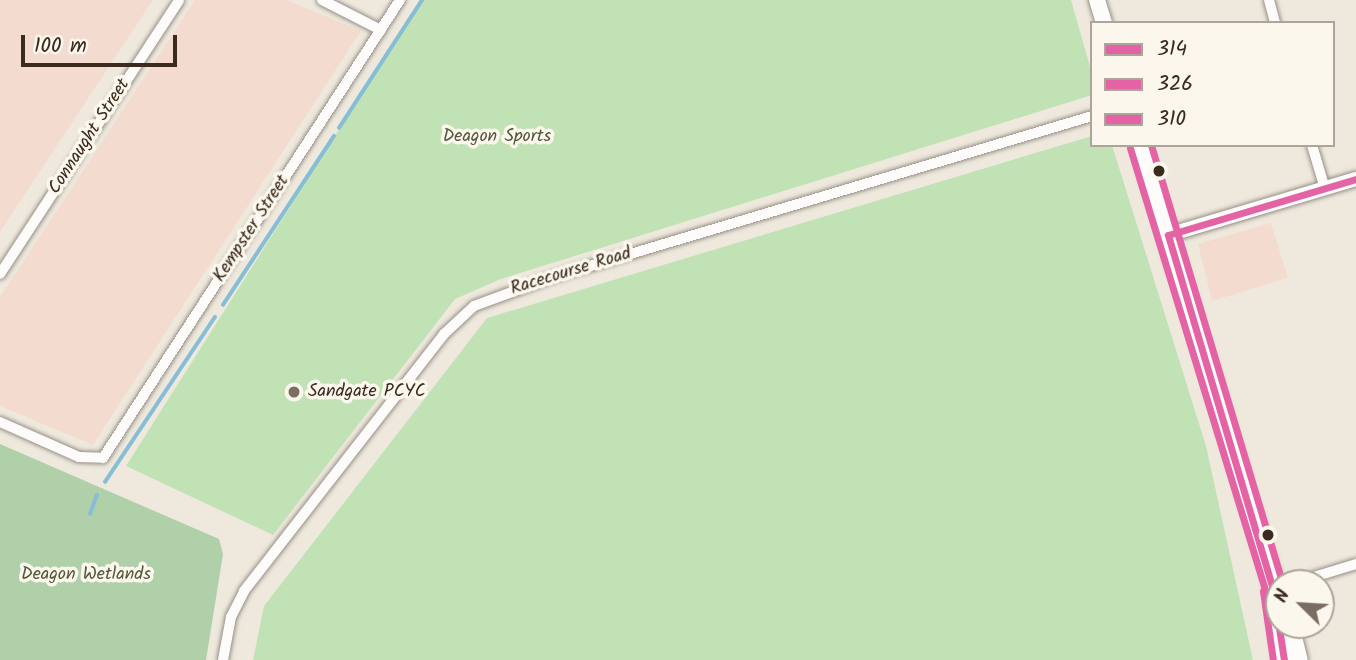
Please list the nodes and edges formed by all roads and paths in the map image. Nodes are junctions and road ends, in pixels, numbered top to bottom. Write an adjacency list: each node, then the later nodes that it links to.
1 (179, 0): 15 (street, Connaught Street)
2 (322, 0): 8 (street)
3 (400, 0): 8 (street, Kempster Street)
4 (1097, 0): 6 (main road)
5 (1269, 0): 7 (street)
6 (1103, 21)
7 (1274, 21)
8 (381, 30): 16 (street, Kempster Street)
9 (1090, 117): 22 (street, Racecourse Road)
10 (1141, 147): 14 (main road)
11 (1313, 147): 13 (street)
12 (1356, 179): 13 (street)
13 (1325, 189): 14 (street)
14 (1168, 235): 18 (main road)
15 (0, 274)
16 (0, 422)
17 (1356, 564): 19 (street)
18 (1270, 569)
19 (1335, 570)
20 (1282, 639): 23 (main road)
21 (1295, 639): 24 (main road)
22 (223, 660)
23 (1284, 660)
24 (1300, 660)

